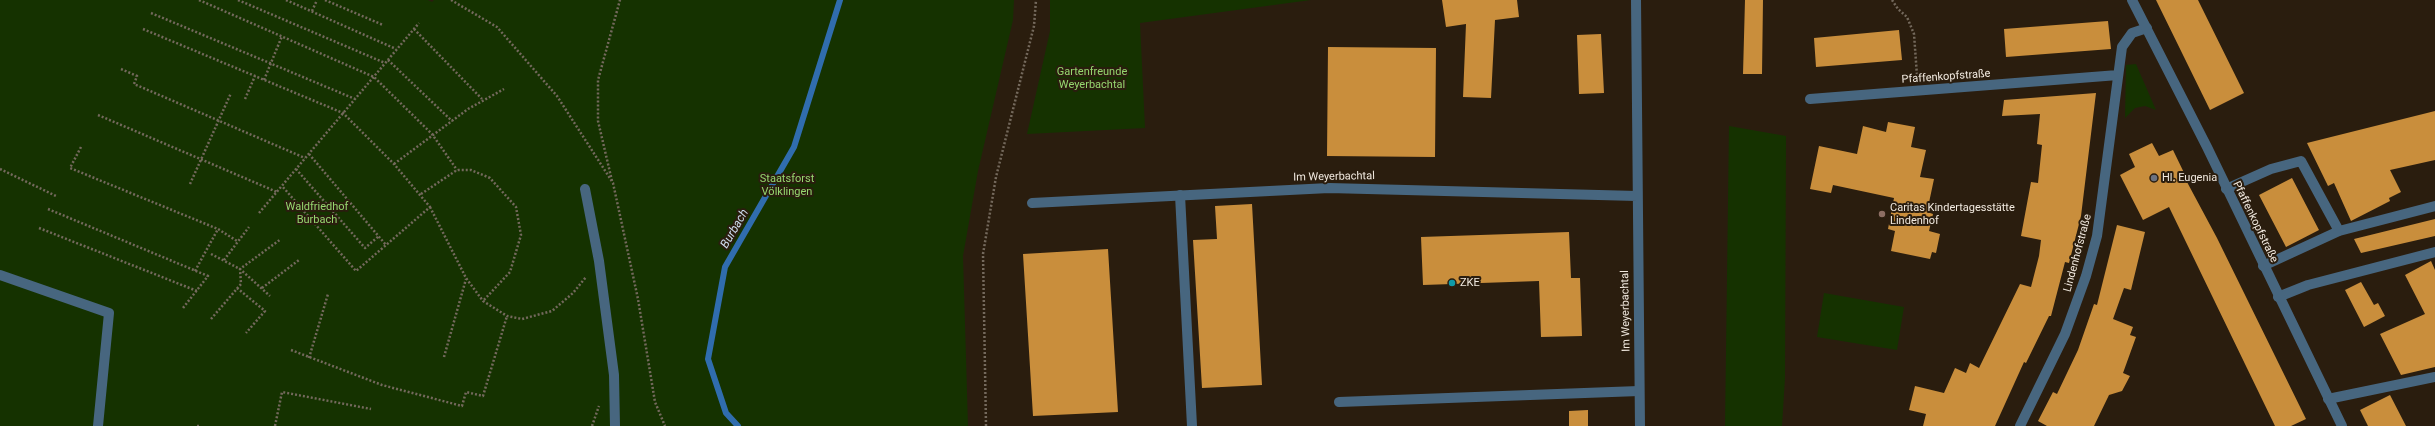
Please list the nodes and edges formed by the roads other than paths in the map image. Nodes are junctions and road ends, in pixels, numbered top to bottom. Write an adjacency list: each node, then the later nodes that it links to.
1 (1636, 0): 9 (street, Im Weyerbachtal)
2 (2132, 0): 3 (street, Pfaffenkopfstraße)
3 (2147, 28): 4 (street); 7 (street, Pfaffenkopfstraße)
4 (2118, 75): 5 (street, Pfaffenkopfstraße); 25 (street, Lindenhofstraße)
5 (1810, 99)
6 (585, 189): 22 (street)
7 (2226, 189): 12 (street); 14 (street, Pfaffenkopfstraße)
8 (1180, 195): 9 (street, Im Weyerbachtal); 10 (street, Im Weyerbachtal); 23 (street)
9 (1637, 196): 18 (street, Im Weyerbachtal)
10 (1032, 203)
11 (2435, 206): 12 (street)
12 (2339, 231): 14 (street)
13 (2435, 252): 16 (street)
14 (2263, 266): 16 (street, Pfaffenkopfstraße)
15 (0, 275): 21 (street)
16 (2278, 297): 19 (street, Pfaffenkopfstraße)
17 (2435, 377): 19 (street)
18 (1640, 391): 20 (street); 24 (street, Im Weyerbachtal)
19 (2328, 399): 26 (street, Pfaffenkopfstraße)
20 (1339, 402)
21 (98, 426)
22 (615, 426)
23 (1192, 426)
24 (1640, 426)
25 (2020, 426)
26 (2342, 426)

